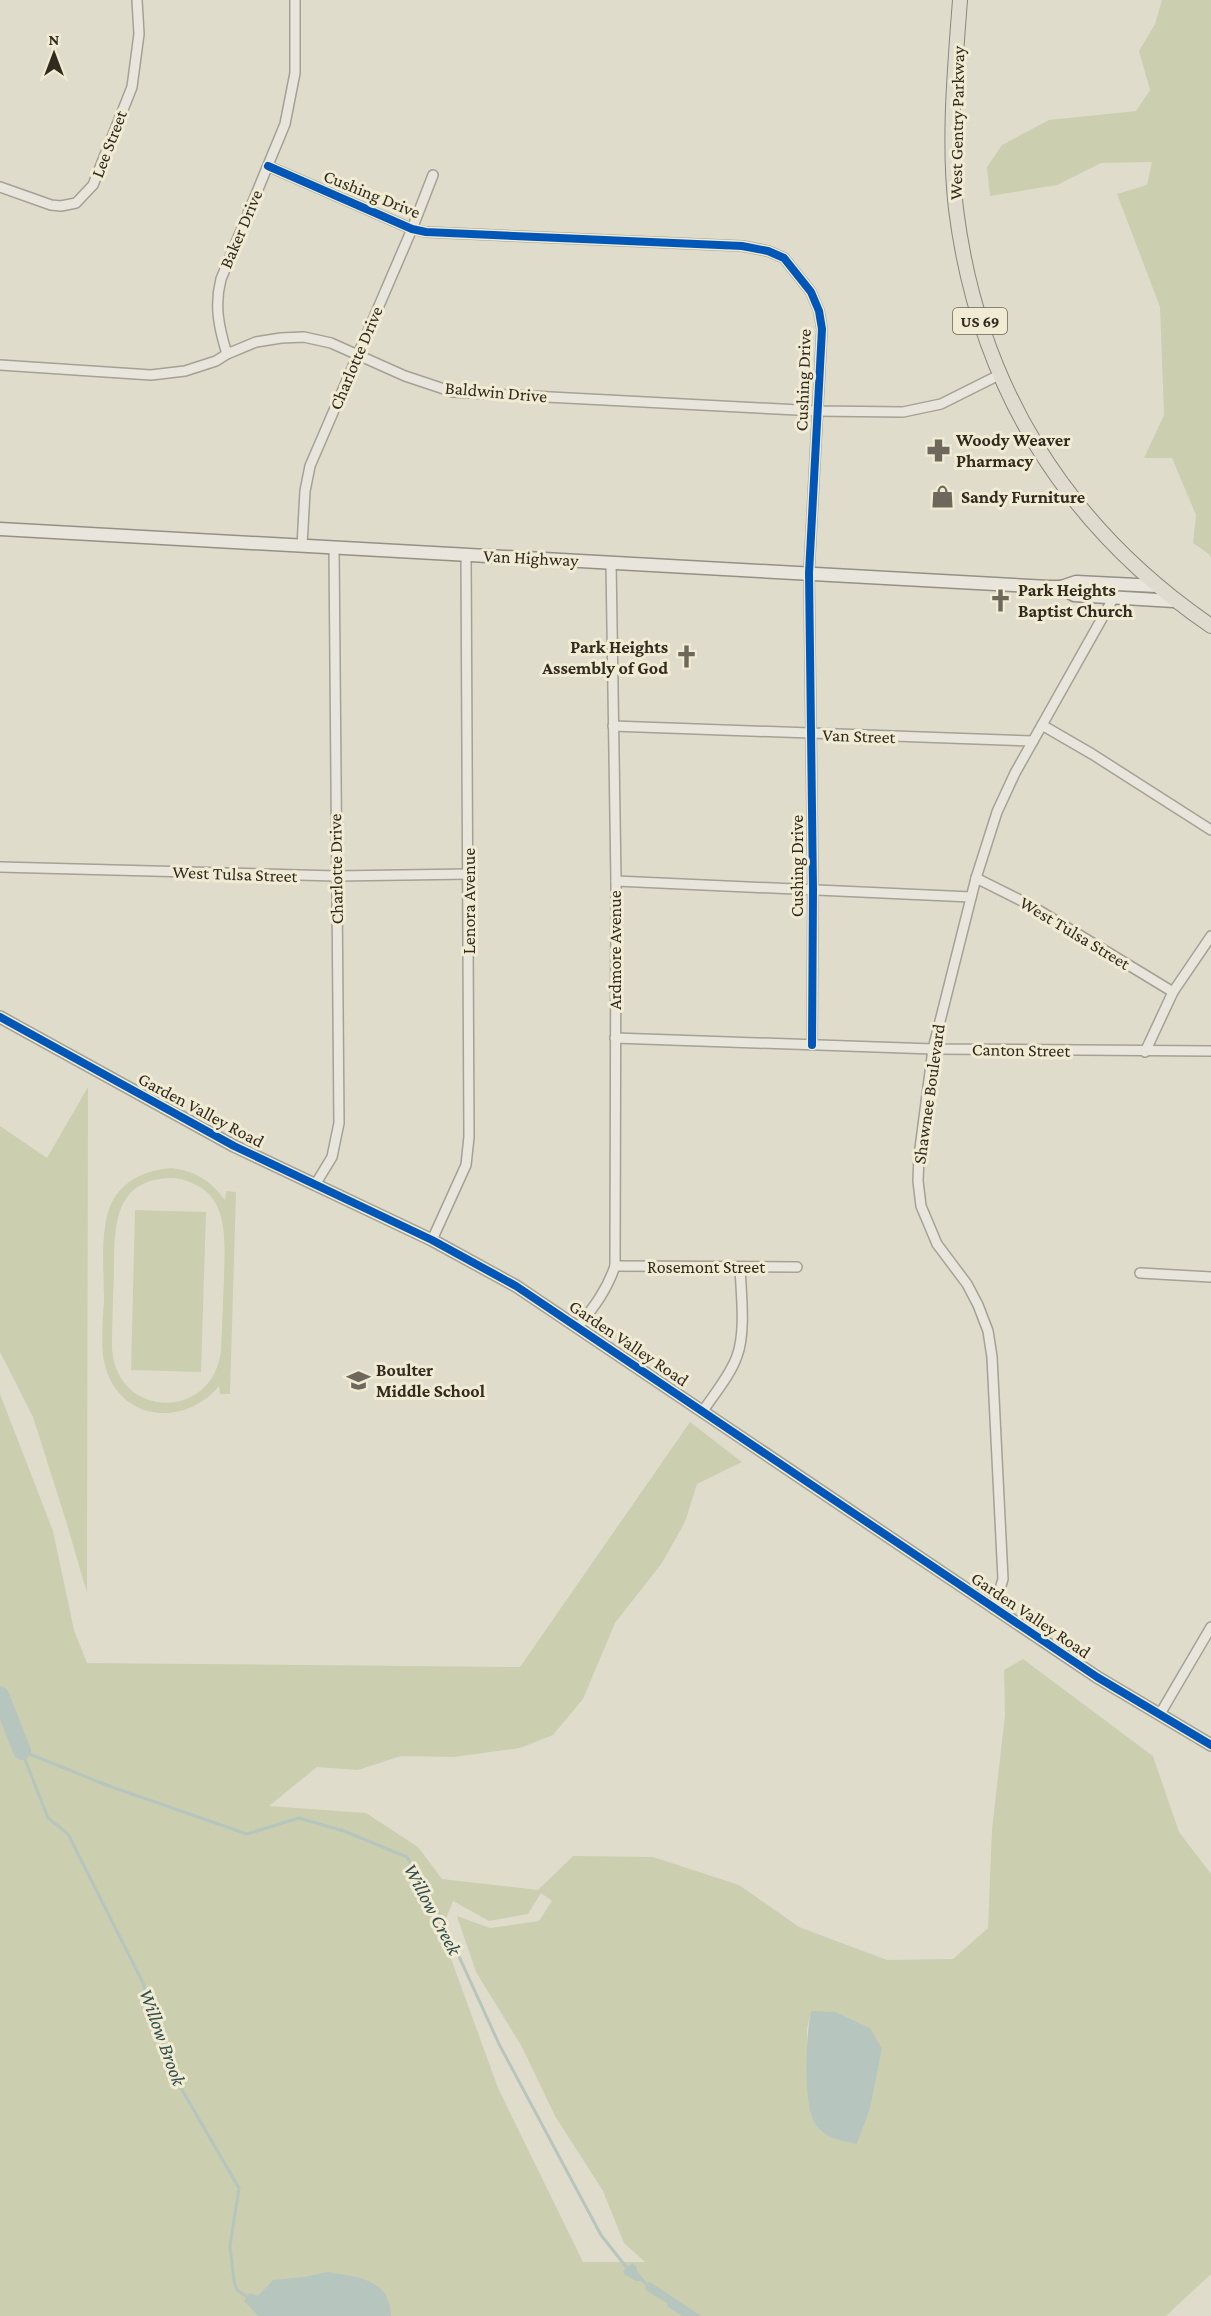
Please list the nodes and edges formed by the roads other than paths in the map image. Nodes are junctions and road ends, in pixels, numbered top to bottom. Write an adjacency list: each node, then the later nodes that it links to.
1 (137, 0): 6 (street, Lee Street)
2 (295, 0): 4 (street, Baker Drive)
3 (960, 0): 11 (main road, West Gentry Parkway / US 69)
4 (268, 166): 7 (street, Cushing Drive); 8 (street, Baker Drive)
5 (433, 175): 7 (street, Charlotte Drive)
6 (0, 188)
7 (412, 229): 9 (street, Charlotte Drive); 12 (street, Cushing Drive)
8 (227, 354): 9 (street, Baldwin Drive); 10 (street, Baldwin Drive)
9 (356, 355): 12 (street, Baldwin Drive); 14 (street, Charlotte Drive)
10 (0, 365)
11 (999, 375): 12 (street, Baldwin Drive); 19 (main road, West Gentry Parkway / US 69)
12 (817, 411): 18 (street, Cushing Drive)
13 (0, 529): 14 (main road, Van Highway)
14 (302, 546): 15 (main road, Van Highway)
15 (334, 548): 16 (main road, Van Highway); 31 (street, Charlotte Drive)
16 (466, 554): 17 (main road, Van Highway); 30 (street, Lenora Avenue)
17 (611, 562): 18 (main road, Van Highway); 24 (street, Ardmore Avenue)
18 (809, 573): 20 (main road, Van Highway); 26 (street, Cushing Drive)
19 (1157, 586): 20 (main road, Van Highway); 22 (main road, West Gentry Parkway / US 69)
20 (1061, 587): 21 (main road, Van Highway)
21 (1114, 597): 22 (main road, Van Highway); 25 (street, Shawnee Boulevard)
22 (1174, 601): 23 (main road, West Gentry Parkway / US 69)
23 (1211, 626)
24 (613, 726): 26 (street, Van Street); 33 (street, Ardmore Avenue)
25 (1042, 726): 27 (street, Shawnee Boulevard); 28 (street)
26 (811, 734): 27 (street, Van Street); 34 (street, Cushing Drive)
27 (1033, 741): 32 (street, Shawnee Boulevard)
28 (1211, 830)
29 (0, 867): 31 (street, West Tulsa Street)
30 (469, 874): 31 (street, West Tulsa Street); 45 (street, Lenora Avenue)
31 (336, 876): 44 (street, Charlotte Drive)
32 (975, 879): 35 (street, Shawnee Boulevard); 37 (street, West Tulsa Street)
33 (616, 881): 34 (street); 39 (street, Ardmore Avenue)
34 (813, 890): 35 (street); 40 (street, Cushing Drive)
35 (971, 897): 41 (street, Shawnee Boulevard)
36 (1211, 936): 37 (street)
37 (1173, 992): 42 (street)
38 (0, 1017): 44 (street, Garden Valley Road)
39 (615, 1038): 40 (street, Canton Street); 46 (street, Ardmore Avenue)
40 (812, 1045): 41 (street, Canton Street)
41 (933, 1049): 42 (street, Canton Street); 53 (street, Shawnee Boulevard)
42 (1145, 1052): 43 (street, Canton Street)
43 (1211, 1052)
44 (315, 1185): 45 (street, Garden Valley Road)
45 (432, 1240): 51 (street, Garden Valley Road)
46 (615, 1266): 47 (street, Rosemont Street); 51 (street, Ardmore Avenue)
47 (740, 1267): 48 (street, Rosemont Street); 52 (street)
48 (797, 1267)
49 (1140, 1273): 50 (street)
50 (1211, 1277)
51 (578, 1327): 52 (street, Garden Valley Road)
52 (703, 1412): 53 (street, Garden Valley Road)
53 (994, 1609): 55 (street, Garden Valley Road)
54 (1211, 1627): 55 (street)
55 (1160, 1714): 56 (street, Garden Valley Road)
56 (1211, 1745)

